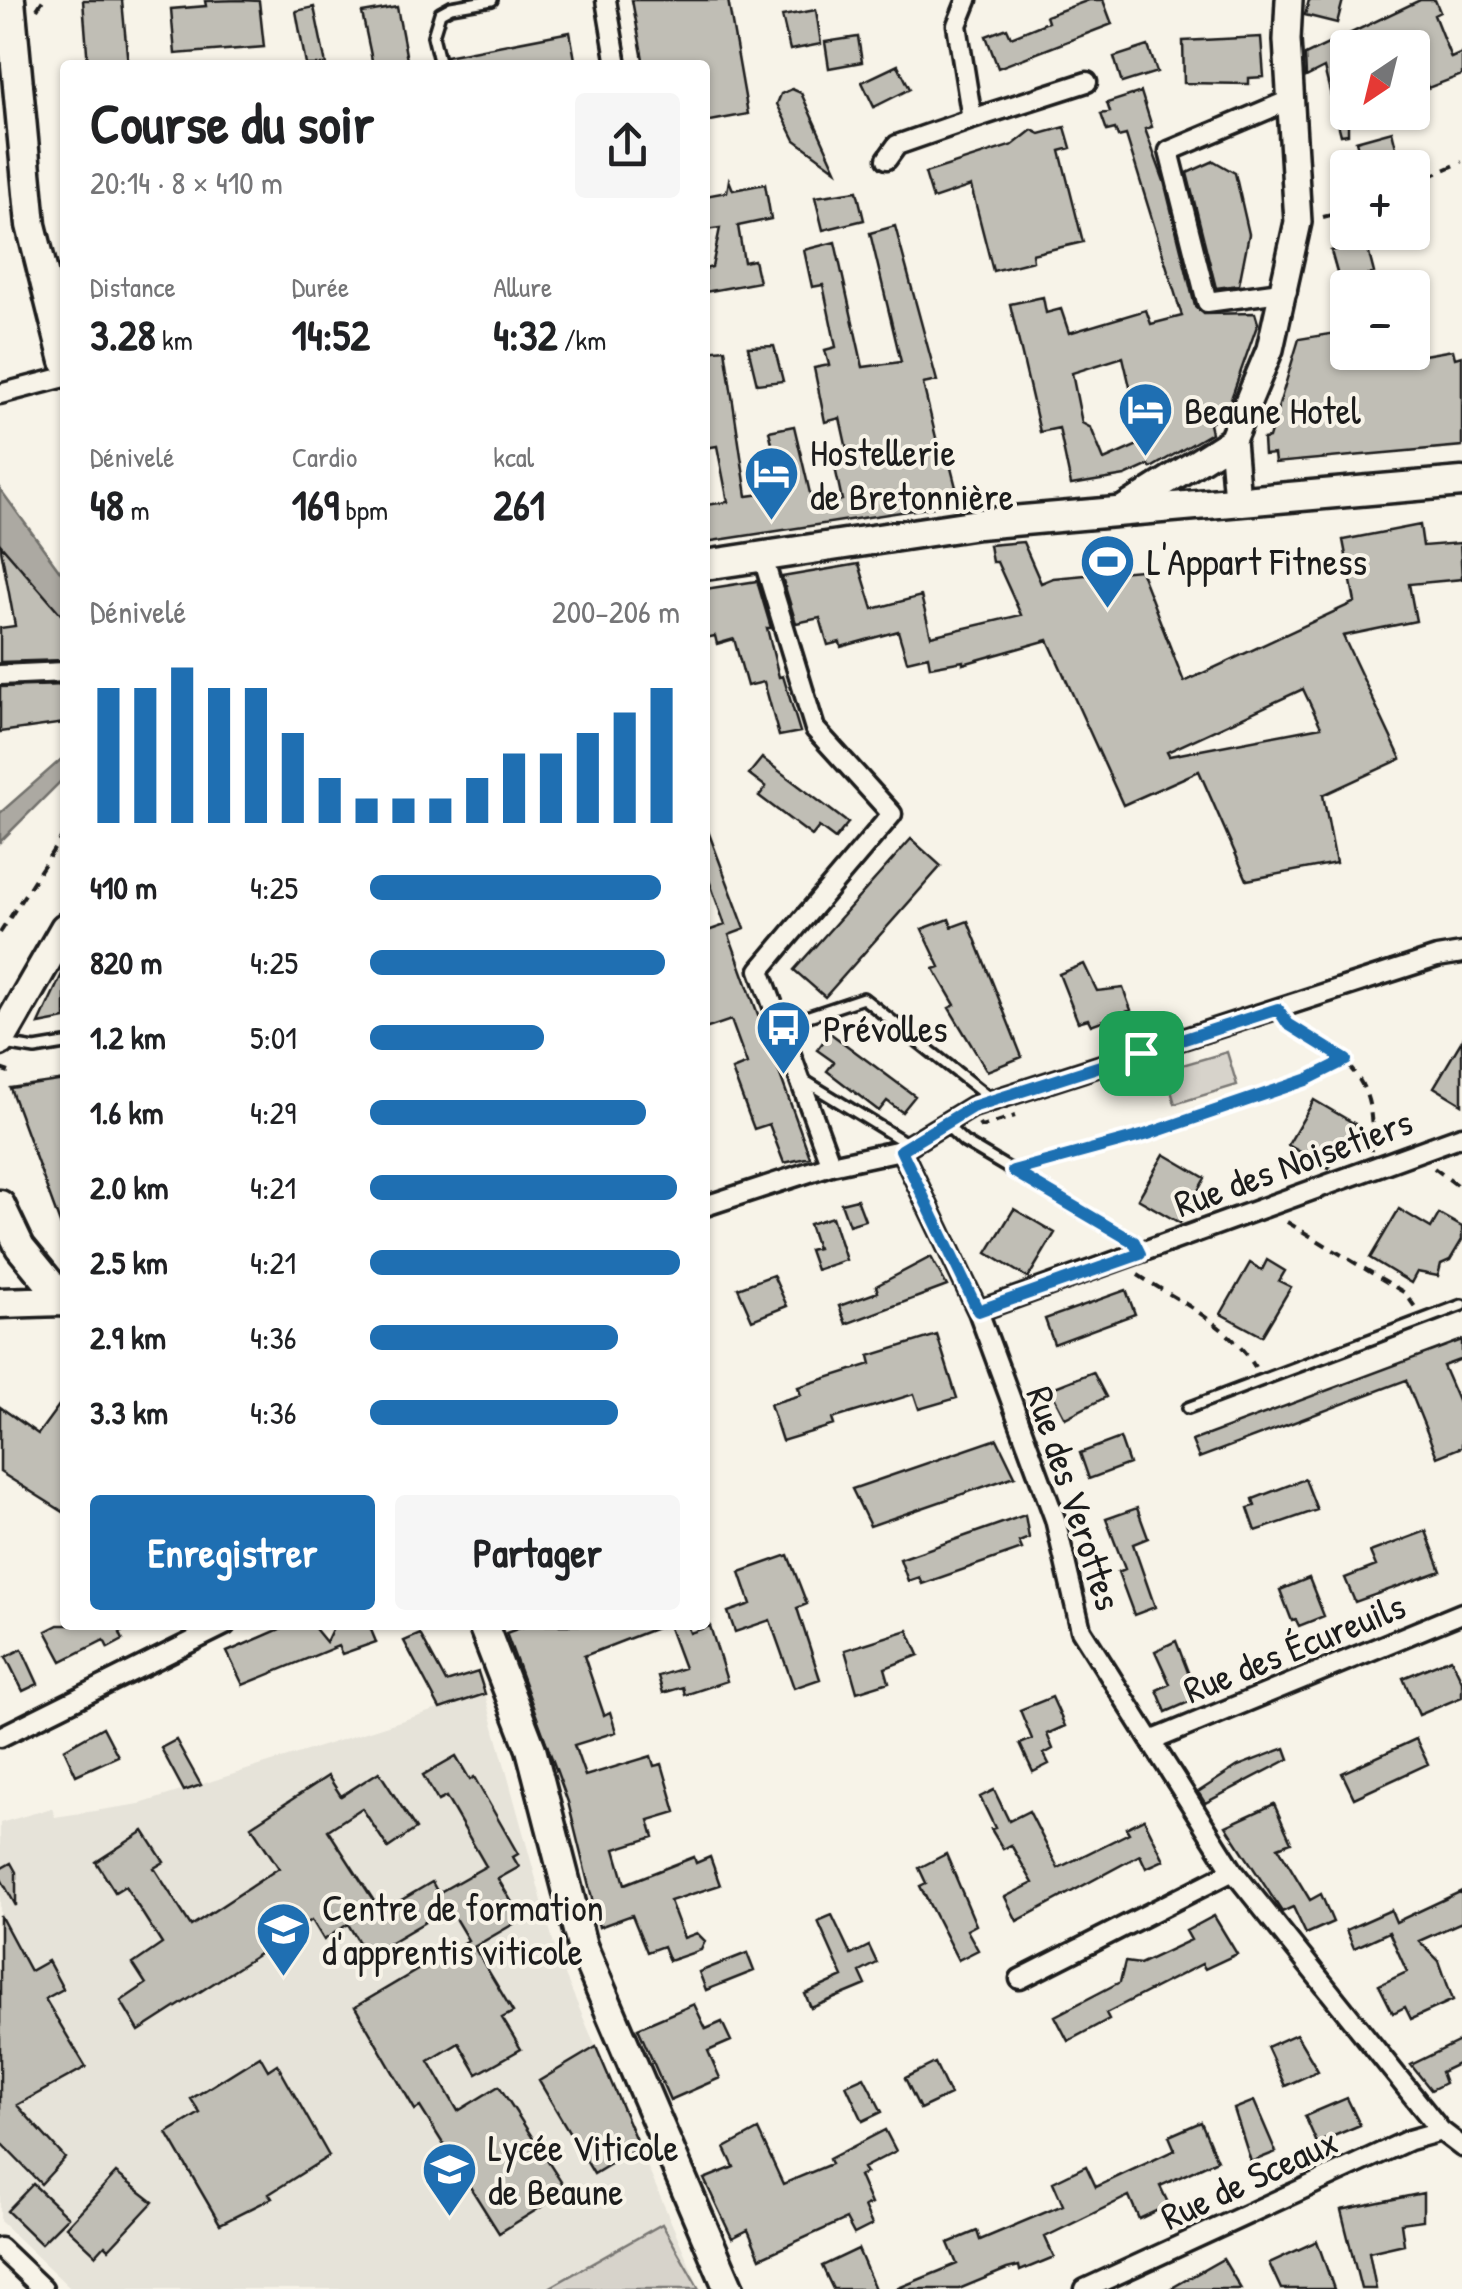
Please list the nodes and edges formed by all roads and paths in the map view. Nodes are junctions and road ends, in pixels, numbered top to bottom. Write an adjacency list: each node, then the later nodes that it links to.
1 (492, 0): 6 (lane)
2 (606, 0): 7 (street)
3 (967, 0): 10 (street)
4 (1289, 0): 9 (main road)
5 (12, 1): 15 (main road)
6 (439, 60)
7 (616, 60)
8 (1087, 82): 10 (street)
9 (1290, 100): 14 (main road); 14 (street)
10 (972, 119): 11 (street)
11 (886, 158)
12 (1462, 162): 13 (path)
13 (1430, 176)
14 (1287, 291): 18 (main road)
15 (60, 341)
16 (60, 377): 17 (street)
17 (0, 394)
18 (1232, 440): 20 (main road); 21 (main road)
19 (1462, 482): 20 (main road)
20 (1237, 500): 21 (main road)
21 (1126, 508): 22 (main road)
22 (764, 558): 23 (main road); 31 (street)
23 (710, 564)
24 (60, 672): 25 (street)
25 (0, 675)
26 (60, 840): 27 (path)
27 (0, 932)
28 (60, 937): 32 (main road)
29 (1462, 952): 30 (street)
30 (1278, 1009): 34 (path); 38 (street)
31 (784, 1040): 37 (street); 38 (lane)
32 (0, 1042): 33 (lane)
33 (60, 1045)
34 (1346, 1060): 44 (path); 45 (path)
35 (0, 1069): 36 (path)
36 (8, 1072)
37 (794, 1074): 41 (lane); 43 (street)
38 (992, 1100): 39 (street)
39 (946, 1125): 41 (street); 45 (lane)
40 (1462, 1136): 42 (street, Rue des Noisetiers)
41 (906, 1147): 43 (street); 55 (street, Rue des Verottes)
42 (1424, 1148): 44 (street, Rue des Noisetiers); 46 (path)
43 (831, 1165): 47 (street)
44 (1374, 1166): 48 (street, Rue des Noisetiers)
45 (1013, 1171): 50 (lane)
46 (1462, 1189)
47 (710, 1200)
48 (1272, 1203): 50 (street, Rue des Noisetiers); 56 (path)
49 (0, 1206): 51 (main road)
50 (1132, 1256): 55 (street, Rue des Noisetiers); 57 (path)
51 (60, 1296)
52 (60, 1301): 53 (main road)
53 (0, 1303)
54 (1462, 1305): 56 (lane)
55 (978, 1311): 63 (street, Rue des Verottes)
56 (1420, 1320): 57 (lane)
57 (1262, 1380): 58 (lane)
58 (1188, 1408)
59 (1462, 1613): 63 (street, Rue des Écureuils)
60 (215, 1630): 62 (street)
61 (485, 1630): 70 (main road)
62 (0, 1736)
63 (1151, 1741): 64 (street, Rue des Verottes)
64 (1233, 1870): 65 (street); 66 (street, Rue des Verottes)
65 (1020, 1979)
66 (1441, 2131): 67 (street, Rue des Verottes); 71 (street, Rue de Sceaux)
67 (1462, 2147)
68 (0, 2248): 69 (street)
69 (43, 2289)
70 (730, 2289)
71 (1086, 2289)

